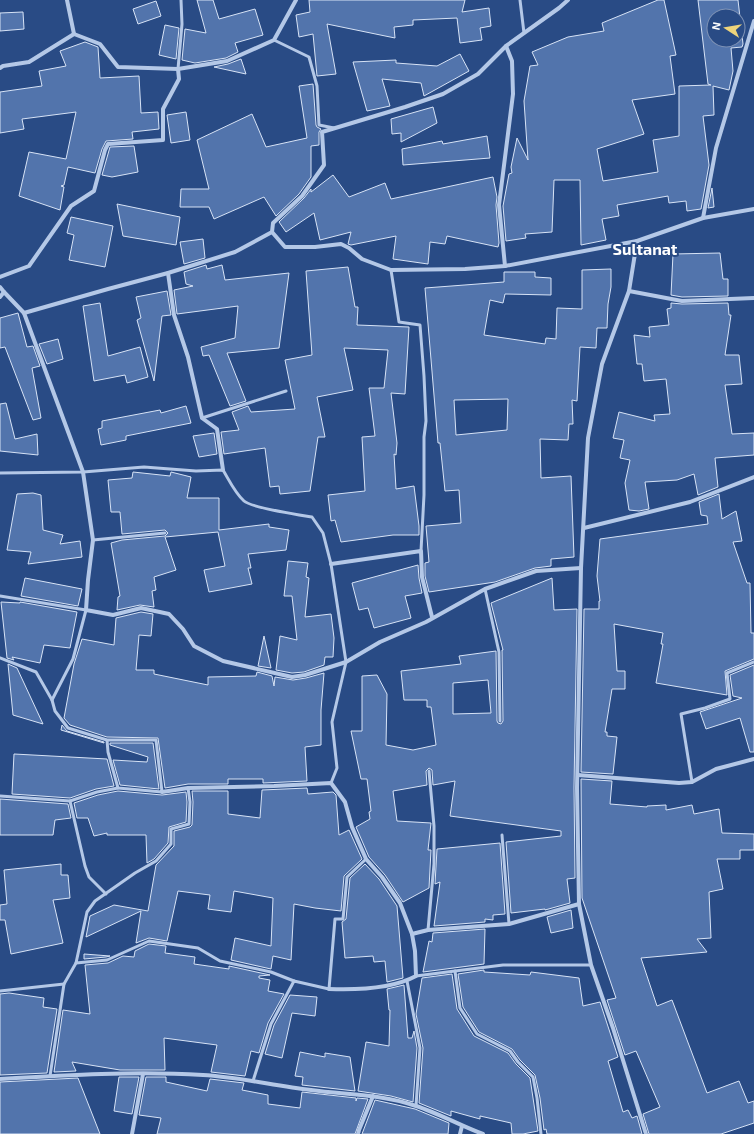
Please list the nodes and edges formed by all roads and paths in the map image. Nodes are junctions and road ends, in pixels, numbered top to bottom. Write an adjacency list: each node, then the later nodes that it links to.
1 (67, 0): 8 (street)
2 (181, 0): 12 (lane)
3 (296, 0): 9 (street)
4 (520, 0): 7 (lane)
5 (568, 0): 7 (street)
6 (754, 21): 15 (street)
7 (524, 33): 10 (street)
8 (74, 34): 11 (street); 12 (street)
9 (274, 40): 12 (street); 13 (lane)
10 (506, 46): 13 (street); 18 (street)
11 (0, 68)
12 (178, 69): 21 (street)
13 (336, 128): 16 (street)
14 (754, 209): 15 (street)
15 (703, 218): 17 (street)
16 (272, 232): 19 (street); 20 (street)
17 (637, 241): 18 (street); 23 (street)
18 (505, 266): 19 (street)
19 (391, 270): 37 (lane)
20 (168, 273): 27 (street); 29 (street)
21 (0, 277)
22 (0, 287): 24 (street)
23 (629, 291): 26 (street); 34 (street)
24 (4, 292): 25 (street); 27 (street)
25 (0, 297)
26 (754, 298)
27 (24, 313): 31 (street)
28 (286, 391): 29 (lane)
29 (202, 418): 30 (street)
30 (223, 470): 31 (lane); 38 (lane)
31 (83, 472): 32 (lane); 36 (street)
32 (0, 473)
33 (754, 477): 34 (street)
34 (584, 528): 39 (street)
35 (165, 533): 36 (lane)
36 (93, 540): 42 (street)
37 (421, 551): 38 (street); 43 (street)
38 (331, 564): 45 (lane)
39 (581, 568): 40 (street); 52 (street)
40 (485, 589): 43 (street); 48 (lane)
41 (0, 596): 42 (lane)
42 (86, 610): 45 (street); 47 (lane)
43 (432, 617): 45 (street)
44 (0, 658): 47 (lane)
45 (346, 662): 54 (lane)
46 (754, 662): 53 (lane)
47 (52, 700): 49 (lane)
48 (500, 721)
49 (107, 740): 55 (lane); 57 (lane)
50 (754, 759): 53 (street)
51 (429, 771): 65 (lane)
52 (578, 775): 53 (street); 63 (street)
53 (692, 782)
54 (331, 783): 56 (street); 61 (street)
55 (118, 788): 57 (lane); 59 (lane)
56 (188, 788): 57 (street); 62 (lane)
57 (162, 792)
58 (0, 796): 59 (lane)
59 (70, 801): 62 (lane)
60 (502, 835): 64 (lane)
61 (366, 859): 66 (street); 74 (lane)
62 (106, 894): 67 (lane)
63 (579, 904): 64 (street); 68 (street)
64 (509, 924): 65 (street)
65 (428, 930): 66 (street)
66 (412, 934): 70 (street)
67 (76, 963): 71 (lane); 73 (lane)
68 (591, 965): 69 (lane); 88 (street)
69 (455, 971): 70 (lane); 87 (lane)
70 (416, 976): 72 (street)
71 (294, 981): 74 (lane); 79 (lane)
72 (407, 981): 74 (street); 81 (lane)
73 (64, 984): 75 (lane); 77 (lane)
74 (329, 989)
75 (0, 991)
76 (143, 1074): 77 (street); 79 (street); 83 (street)
77 (50, 1076): 78 (street)
78 (0, 1079)
79 (253, 1081): 80 (street)
80 (373, 1096): 81 (street); 84 (street)
81 (416, 1106): 82 (street)
82 (462, 1126): 85 (street); 86 (street)
83 (132, 1134)
84 (358, 1134)
85 (460, 1134)
86 (483, 1134)
87 (541, 1134)
88 (646, 1134)

